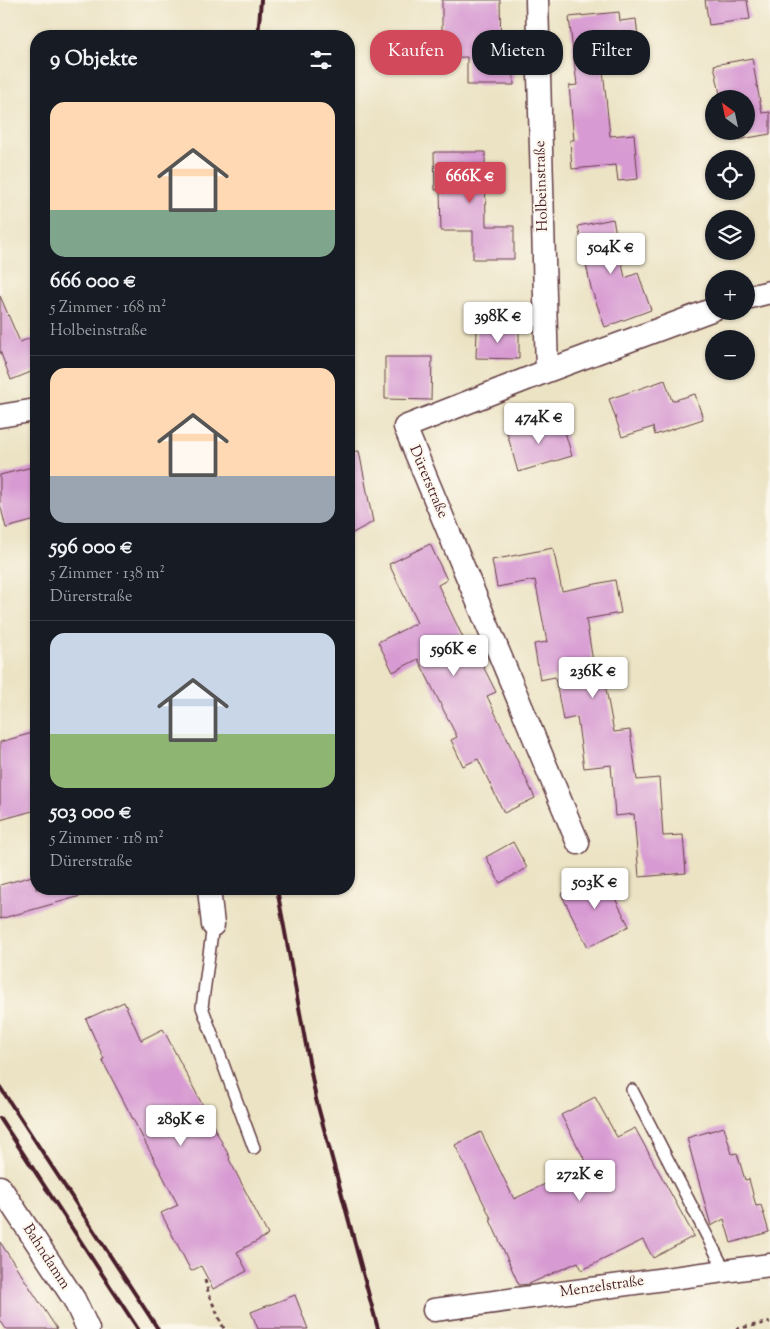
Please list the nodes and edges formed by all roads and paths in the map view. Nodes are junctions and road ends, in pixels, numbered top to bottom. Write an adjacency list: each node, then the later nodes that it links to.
1 (537, 0): 5 (street, Holbeinstraße)
2 (770, 292): 3 (street)
3 (755, 296)
4 (705, 313): 5 (street, Dürerstraße)
5 (547, 371): 8 (street, Dürerstraße)
6 (30, 411): 7 (street)
7 (0, 416)
8 (578, 843)
9 (209, 895): 10 (street)
10 (213, 925): 12 (lane)
11 (632, 1090): 15 (lane)
12 (254, 1148)
13 (0, 1187): 19 (street, Bahndamm)
14 (770, 1265): 15 (street, Menzelstraße)
15 (725, 1271): 17 (street, Menzelstraße)
16 (205, 1280): 20 (path)
17 (434, 1310)
18 (770, 1322): 21 (path)
19 (88, 1329)
20 (224, 1329)
21 (736, 1329)

